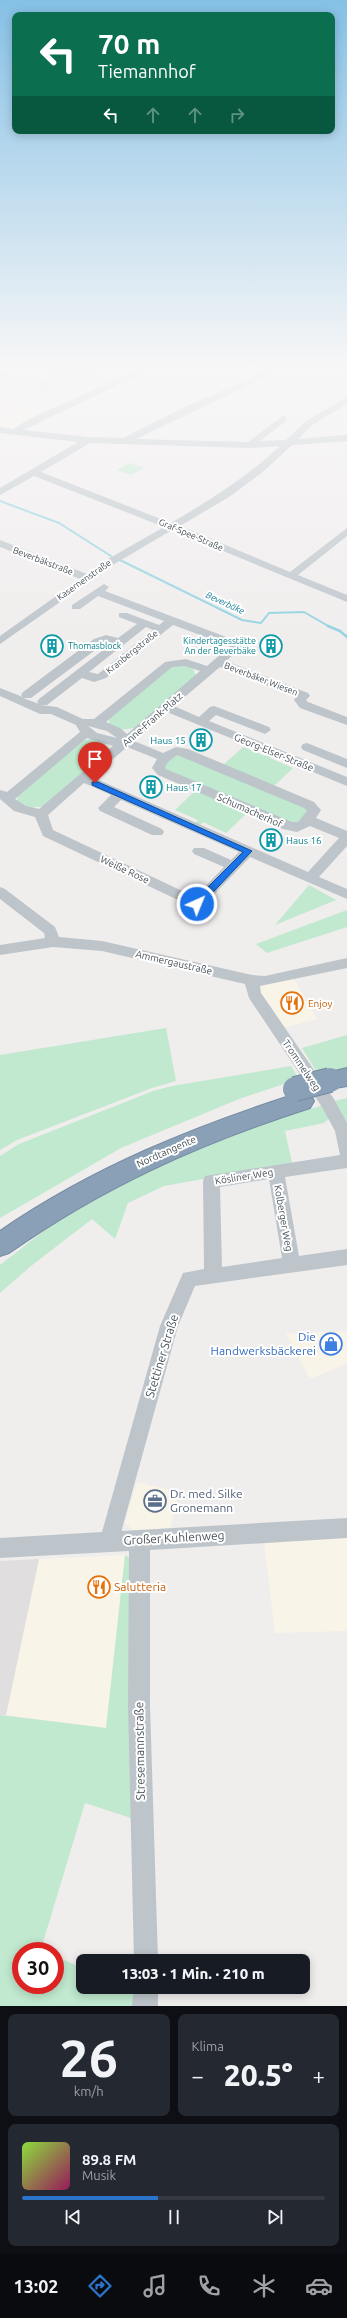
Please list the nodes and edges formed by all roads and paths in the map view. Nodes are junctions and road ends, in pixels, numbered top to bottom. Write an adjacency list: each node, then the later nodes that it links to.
1 (58, 459): 3 (street)
2 (270, 459): 7 (street, Kasernenstraße)
3 (35, 473): 5 (street); 7 (street, Graf-Spee-Straße)
4 (0, 478): 5 (street)
5 (17, 483): 6 (street)
6 (0, 492)
7 (173, 527): 10 (street, Graf-Spee-Straße); 11 (street, Kasernenstraße)
8 (347, 531): 10 (street)
9 (0, 543): 11 (street, Beverbäkstraße)
10 (292, 575): 12 (street, Graf-Spee-Straße)
11 (87, 578): 18 (street, Kasernenstraße)
12 (347, 599)
13 (76, 607): 15 (street, Beverbäker Wiesen)
14 (123, 615): 16 (street, Kranbergstraße)
15 (172, 620): 17 (street, Kranbergstraße); 20 (street, Beverbäker Wiesen)
16 (145, 623): 17 (street, Kranbergstraße); 19 (street, Kranbergstraße)
17 (161, 629): 22 (street, Kranbergstraße)
18 (0, 641)
19 (120, 643): 22 (street, Kranbergstraße); 25 (street, Kranbergstraße)
20 (218, 662): 21 (street, Anne-Frank-Platz); 29 (street, Beverbäker Wiesen)
21 (208, 670): 27 (street, Anne-Frank-Platz); 31 (street)
22 (80, 673): 26 (street, Kranbergstraße)
23 (0, 684): 25 (street)
24 (0, 692): 28 (street)
25 (27, 695): 26 (street)
26 (43, 702): 28 (street)
27 (165, 707): 30 (street, Georg-Elser-Straße); 34 (street, Anne-Frank-Platz)
28 (52, 710): 32 (street)
29 (347, 721)
30 (201, 722): 33 (street, Georg-Elser-Straße); 39 (street, Georg-Elser-Straße)
31 (97, 723): 32 (street); 34 (street)
32 (84, 727): 34 (street); 41 (street)
33 (265, 730)
34 (125, 742): 36 (street); 38 (street, Anne-Frank-Platz)
35 (307, 748): 37 (street, Georg-Elser-Straße)
36 (164, 758): 43 (street); 43 (street, Schumacherhof)
37 (347, 764)
38 (83, 778): 40 (street); 42 (street, Anne-Frank-Platz)
39 (347, 782)
40 (120, 794): 44 (street); 47 (street)
41 (4, 796): 42 (street)
42 (41, 814): 48 (street, Weiße Rose)
43 (308, 820): 45 (street)
44 (158, 832)
45 (347, 837): 49 (street)
46 (199, 851): 48 (street)
47 (248, 851): 48 (street, Weiße Rose); 49 (street)
48 (233, 866)
49 (310, 878): 51 (street)
50 (0, 892): 52 (street)
51 (347, 894)
52 (53, 942): 53 (street, Ammergaustraße); 55 (street, Ammergaustraße)
53 (0, 950)
54 (347, 963): 55 (street, Ammergaustraße)
55 (252, 980): 58 (street, Trommelweg)
56 (340, 1085): 57 (highway, Nordtangente)
57 (298, 1095): 61 (highway, Nordtangente); 62 (highway, Nordtangente)
58 (347, 1153)
59 (347, 1161): 60 (street, Kösliner Weg)
60 (276, 1171): 64 (street, Kolberger Weg); 65 (street, Kösliner Weg)
61 (0, 1226)
62 (0, 1245)
63 (347, 1257): 64 (street, Stettiner Straße)
64 (292, 1265): 65 (street, Stettiner Straße)
65 (214, 1276): 68 (street, Stettiner Straße)
66 (347, 1528): 67 (street, Großer Kuhlenweg)
67 (140, 1540): 68 (street, Großer Kuhlenweg); 70 (street, Stresemannstraße)
68 (112, 1542): 69 (street, Großer Kuhlenweg)
69 (0, 1548)
70 (146, 1954)
71 (146, 1994): 72 (street)
72 (145, 2006)

